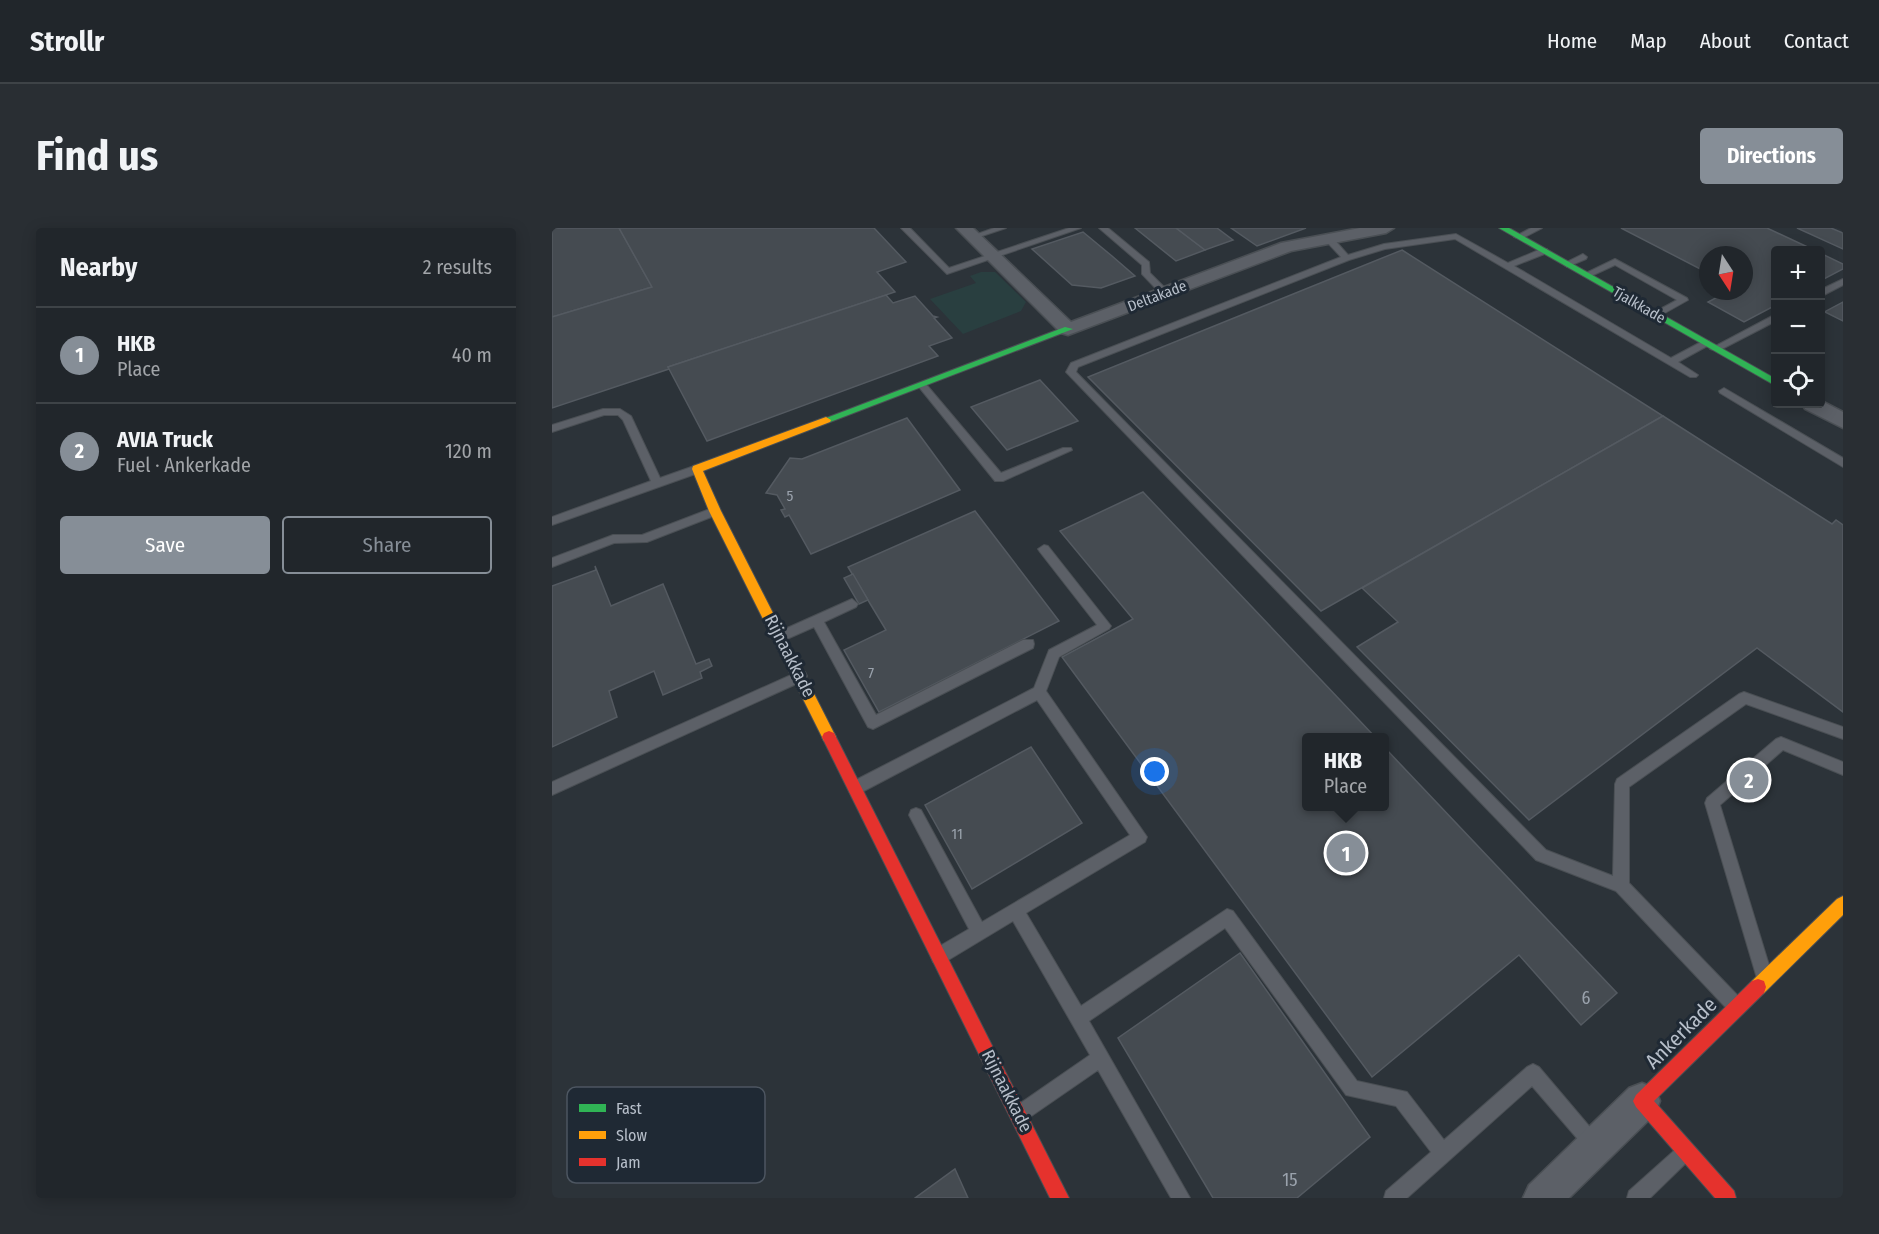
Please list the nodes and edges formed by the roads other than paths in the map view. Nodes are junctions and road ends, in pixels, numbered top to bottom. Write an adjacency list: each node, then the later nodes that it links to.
1 (905, 228): 12 (lane)
2 (1002, 228): 8 (lane)
3 (1077, 228): 12 (lane)
4 (1103, 228): 20 (lane)
5 (1386, 228): 10 (street, Deltakade)
6 (1503, 228): 9 (street, Tjalkkade)
7 (1538, 228): 9 (lane)
8 (969, 232): 12 (street)
9 (1518, 237): 11 (street, Tjalkkade)
10 (1329, 239): 14 (lane); 20 (street, Deltakade)
11 (1544, 251): 15 (street, Tjalkkade); 16 (lane)
12 (993, 256): 23 (street)
13 (1583, 257): 15 (lane)
14 (1346, 258): 16 (lane); 52 (lane)
15 (1567, 264): 17 (street, Tjalkkade)
16 (1507, 266): 25 (lane)
17 (1586, 275): 21 (street, Tjalkkade); 21 (lane)
18 (1843, 282): 19 (lane)
19 (1825, 292)
20 (1165, 293): 23 (street, Deltakade)
21 (1656, 315): 24 (street, Tjalkkade)
22 (1771, 320): 24 (lane)
23 (1068, 329): 28 (street)
24 (1711, 346): 25 (lane); 27 (street, Tjalkkade)
25 (1670, 362): 26 (lane)
26 (1693, 375)
27 (1771, 380)
28 (922, 385): 33 (lane); 35 (street)
29 (1724, 392): 34 (lane)
30 (1819, 408): 31 (street)
31 (1843, 421)
32 (557, 427): 36 (lane)
33 (1067, 450)
34 (1843, 463)
35 (697, 469): 36 (lane); 37 (street, Rijnaakkade)
36 (657, 483): 38 (lane)
37 (716, 511): 40 (lane); 43 (street, Rijnaakkade)
38 (552, 521)
39 (1044, 549): 46 (lane)
40 (552, 563)
41 (852, 604): 42 (lane)
42 (817, 620): 43 (lane); 44 (lane)
43 (780, 637): 45 (street, Rijnaakkade)
44 (1028, 644)
45 (800, 676): 49 (street, Rijnaakkade); 50 (lane)
46 (1040, 692): 49 (lane); 54 (lane)
47 (1843, 734): 52 (lane)
48 (1843, 769): 57 (lane)
49 (855, 788): 56 (street, Rijnaakkade)
50 (552, 789)
51 (916, 815): 55 (lane)
52 (1621, 886): 58 (lane)
53 (1843, 904): 57 (street, Ankerkade)
54 (1016, 910): 55 (lane); 59 (lane)
55 (979, 932): 56 (lane)
56 (939, 956): 62 (street, Rijnaakkade)
57 (1765, 980): 58 (street, Ankerkade)
58 (1737, 1008): 61 (street, Ankerkade)
59 (1078, 1018): 60 (lane); 65 (lane)
60 (1101, 1058): 62 (lane); 67 (lane)
61 (1641, 1101): 63 (street); 64 (street)
62 (1019, 1115): 66 (street, Rijnaakkade)
63 (1595, 1146): 65 (lane); 69 (street)
64 (1686, 1152): 70 (lane); 71 (street)
65 (1443, 1154): 68 (lane)
66 (1055, 1196)
67 (1181, 1198)
68 (1393, 1198)
69 (1542, 1198)
70 (1636, 1198)
71 (1727, 1198)

